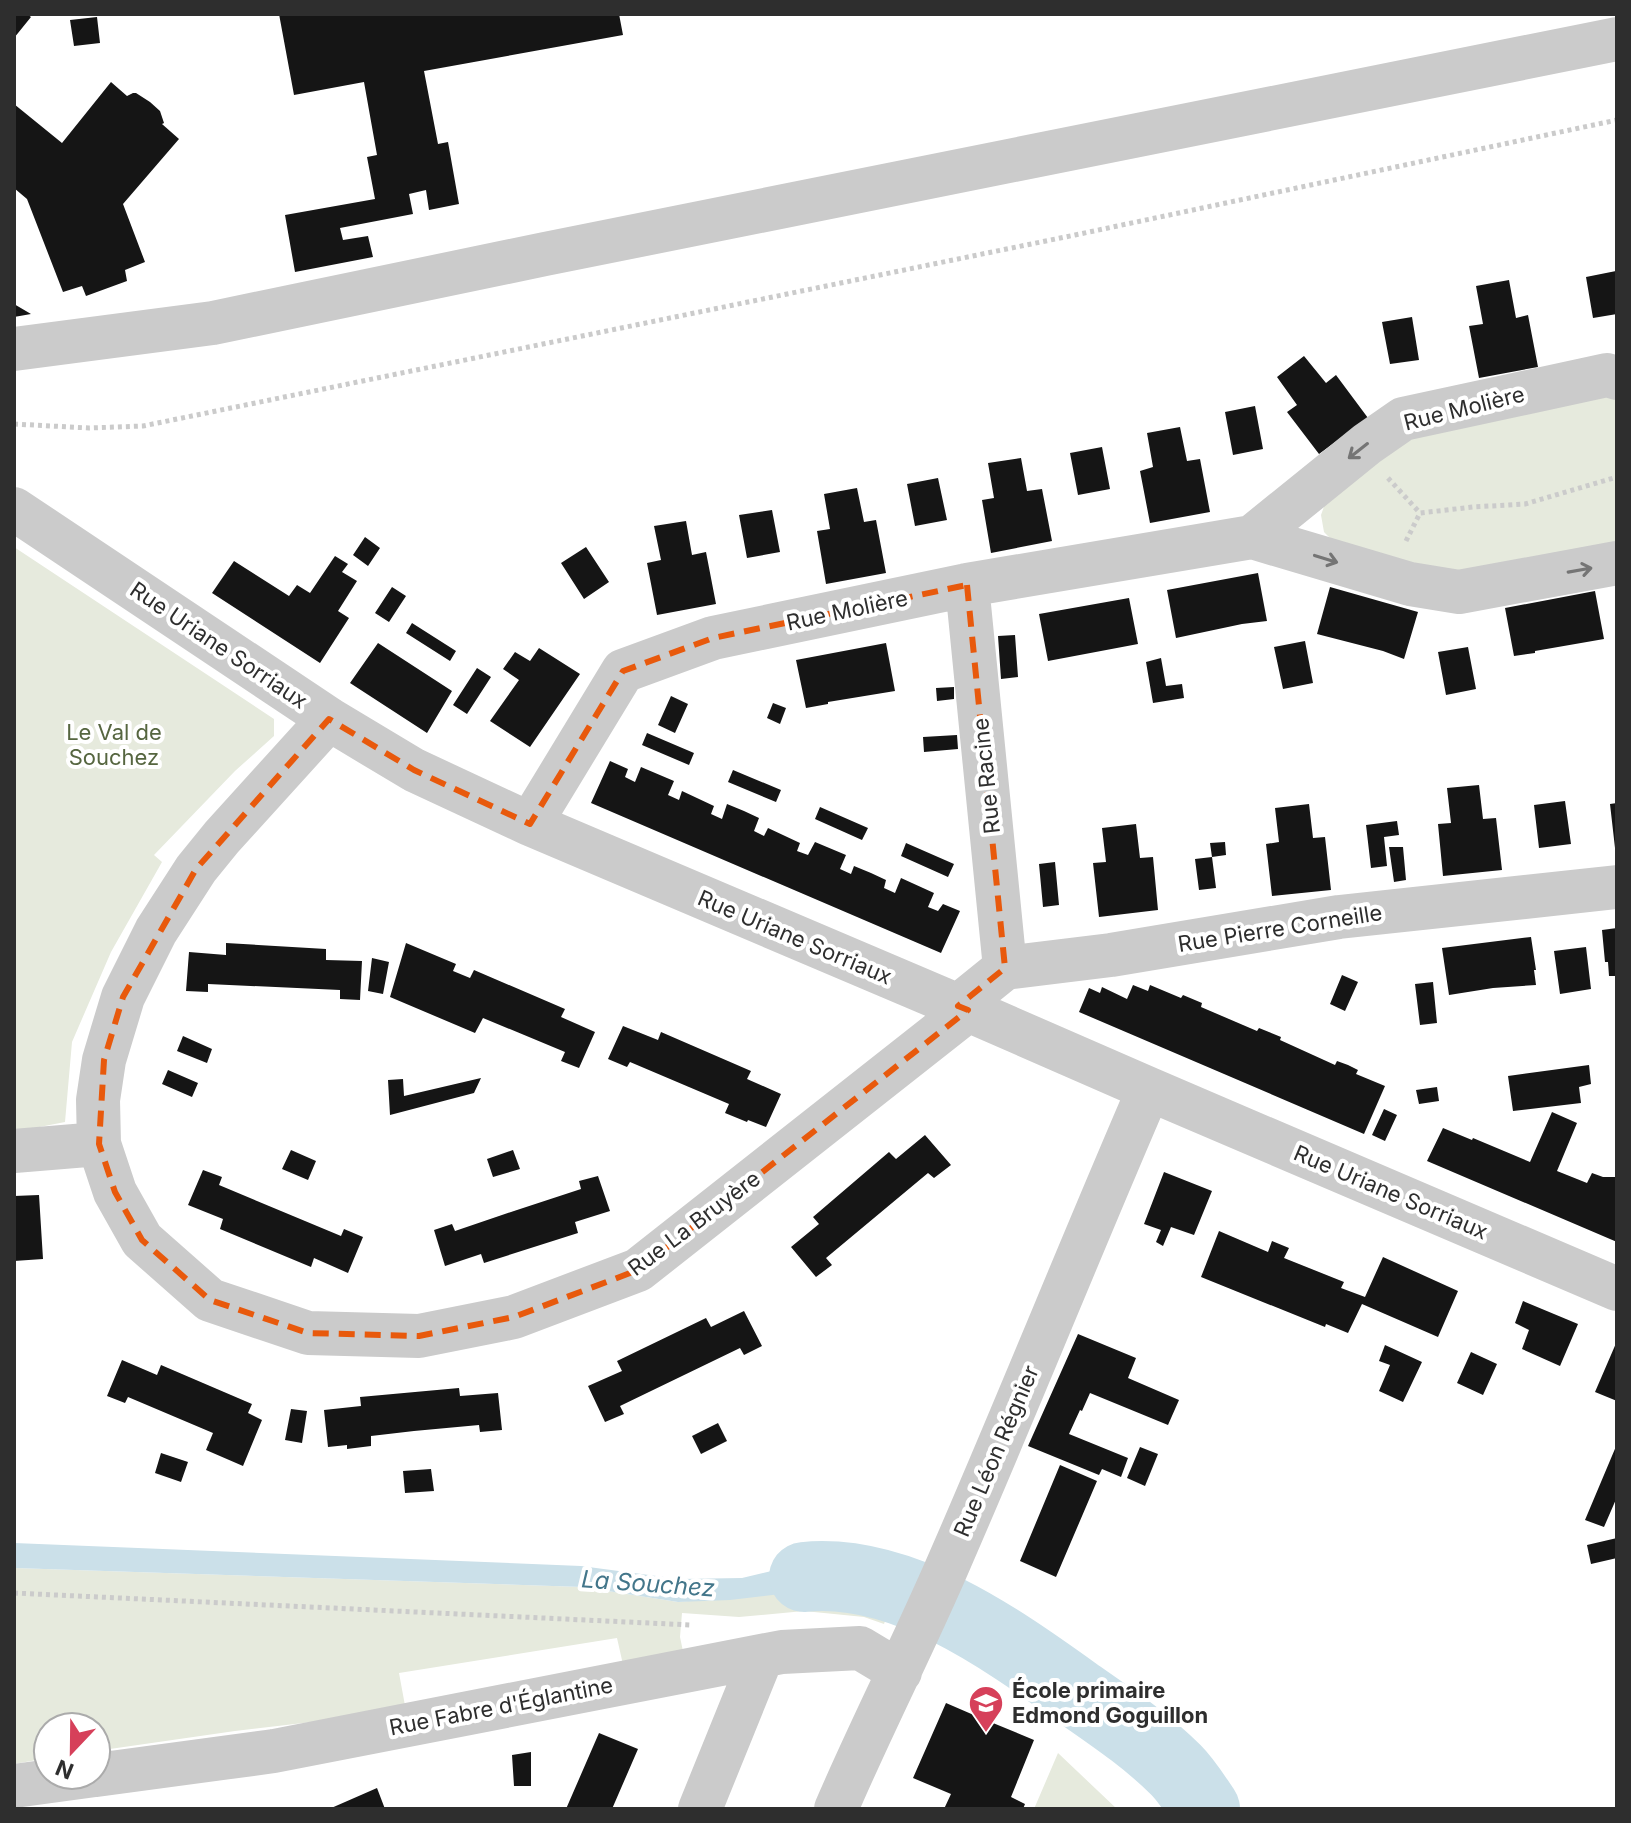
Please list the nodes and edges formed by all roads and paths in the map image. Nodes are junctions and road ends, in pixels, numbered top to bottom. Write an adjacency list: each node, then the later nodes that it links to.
1 (1617, 39): 3 (street)
2 (1617, 120): 5 (path)
3 (14, 349)
4 (1617, 378): 8 (street, Rue Molière, one-way to 8)
5 (14, 424)
6 (1617, 477): 10 (path)
7 (14, 509): 12 (street, Rue Uriane Sorriaux)
8 (1252, 537): 10 (street, Rue Molière, one-way to 10); 11 (street, Rue Molière)
9 (1617, 563): 10 (street, Rue Molière, one-way to 9)
10 (1389, 578)
11 (967, 585): 13 (street, Rue Molière); 15 (street, Rue Racine)
12 (329, 719): 13 (street, Rue Uriane Sorriaux); 18 (street, Rue La Bruyère)
13 (530, 824): 16 (street, Rue Uriane Sorriaux)
14 (1617, 887): 15 (street, Rue Pierre Corneille)
15 (1005, 968): 16 (street)
16 (963, 1008): 17 (street, Rue Uriane Sorriaux); 18 (street, Rue La Bruyère)
17 (1149, 1089): 20 (street, Rue Uriane Sorriaux); 24 (street, Rue Léon Régnier)
18 (99, 1144): 19 (street)
19 (14, 1151)
20 (1617, 1289)
21 (14, 1593): 22 (path)
22 (705, 1626)
23 (762, 1656): 24 (street, Rue Fabre d'Églantine); 25 (street, Rue Fabre d'Églantine); 26 (street)
24 (908, 1656): 27 (street, Rue Léon Régnier)
25 (112, 1773)
26 (700, 1809)
27 (836, 1809)

